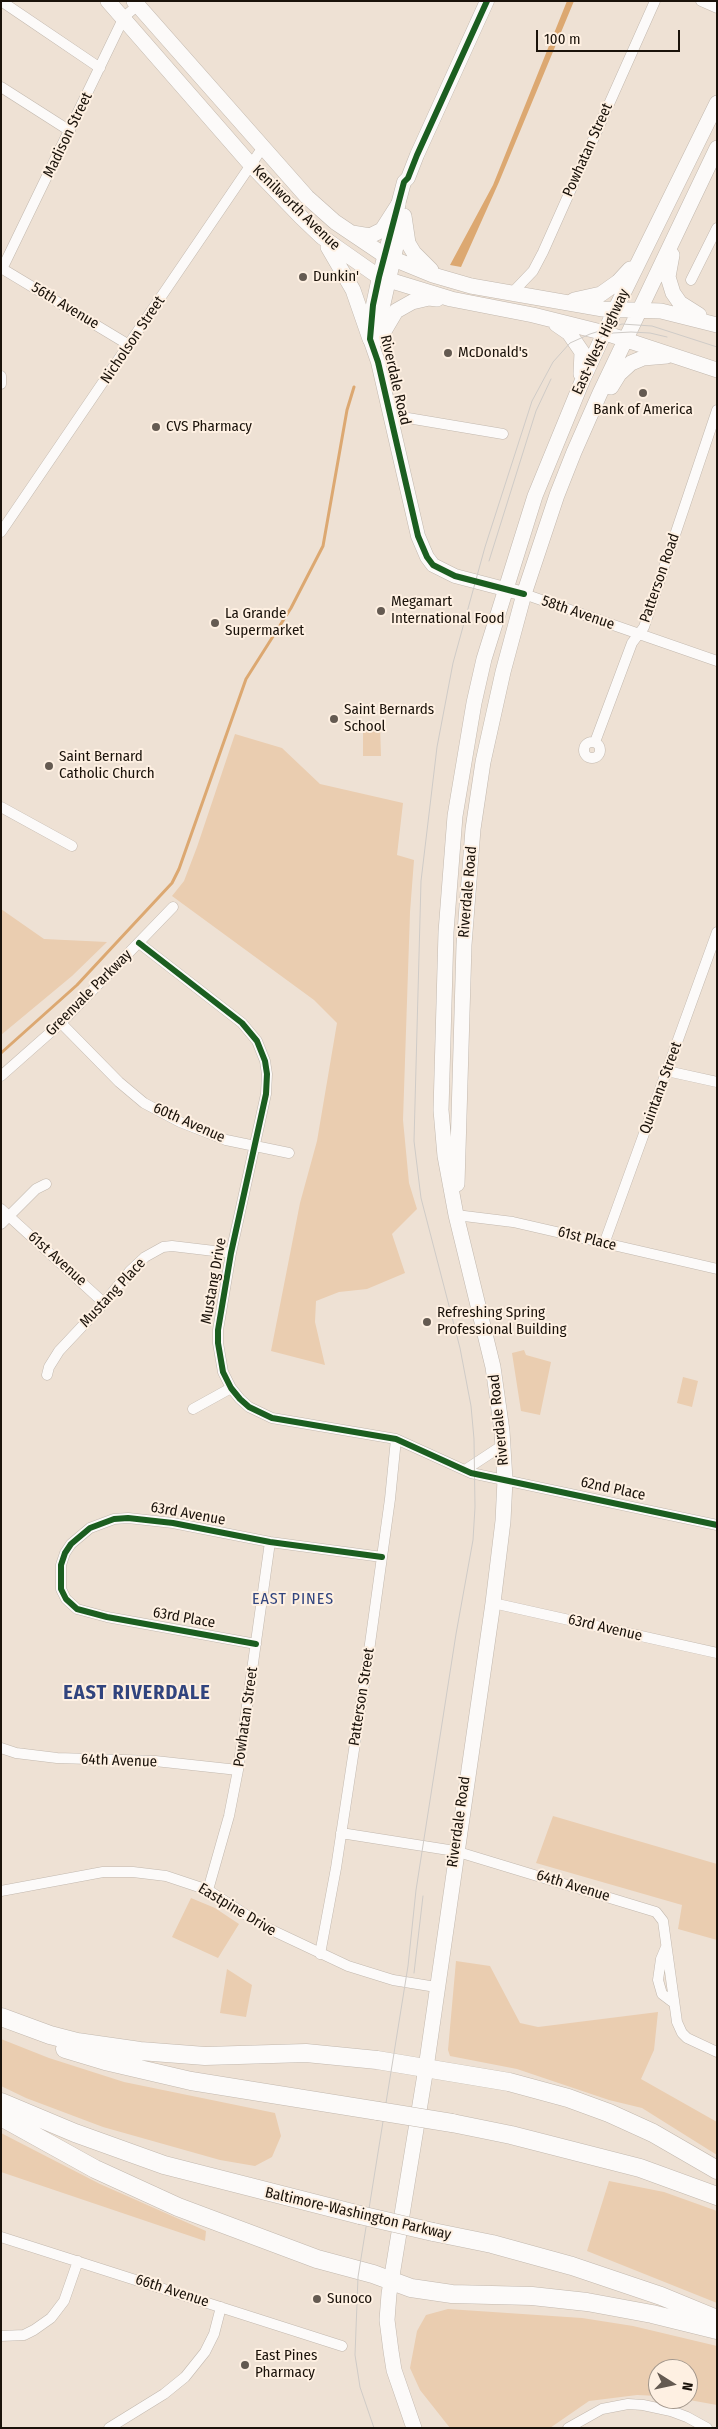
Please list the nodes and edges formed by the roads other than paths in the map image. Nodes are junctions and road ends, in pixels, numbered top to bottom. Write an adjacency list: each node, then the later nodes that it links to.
1 (1, 1): 9 (street)
2 (108, 1): 8 (main road, Kenilworth Avenue)
3 (487, 1): 16 (street, Riverdale Road)
4 (655, 1): 27 (street, Powhatan Street)
5 (702, 1): 7 (street)
6 (136, 3): 8 (street, Madison Street); 13 (main road, Kenilworth Avenue)
7 (717, 8)
8 (124, 17): 9 (street, Madison Street); 15 (main road, Kenilworth Avenue)
9 (100, 68): 12 (street, Madison Street)
10 (1, 86): 12 (street)
11 (717, 103): 21 (main road, East-West Highway)
12 (70, 131): 23 (street, Madison Street)
13 (263, 147): 15 (street, Nicholson Street); 19 (main road, Kenilworth Avenue)
14 (717, 148): 17 (main road, East-West Highway)
15 (251, 164): 20 (main road, Kenilworth Avenue); 37 (street, Nicholson Street)
16 (401, 211): 19 (main road); 22 (street, Riverdale Road); 25 (main road)
17 (682, 223): 31 (main road, East-West Highway); 33 (main road)
18 (717, 228): 26 (street)
19 (348, 232): 22 (main road, Kenilworth Avenue)
20 (322, 237): 24 (main road, Kenilworth Avenue); 35 (main road)
21 (651, 239): 29 (main road); 30 (main road, East-West Highway)
22 (389, 257): 24 (street, Riverdale Road); 25 (main road, Kenilworth Avenue)
23 (1, 268): 37 (street, 56th Avenue)
24 (384, 278): 28 (main road, Kenilworth Avenue); 35 (street, Riverdale Road)
25 (443, 278): 27 (main road, Kenilworth Avenue)
26 (691, 280)
27 (512, 293): 29 (main road, Kenilworth Avenue)
28 (451, 299): 32 (main road, Kenilworth Avenue); 35 (main road)
29 (556, 301): 30 (main road, Kenilworth Avenue)
30 (615, 310): 31 (main road, Kenilworth Avenue); 34 (main road, East-West Highway)
31 (640, 310): 33 (main road, Kenilworth Avenue); 36 (main road, East-West Highway)
32 (534, 315): 34 (main road, Kenilworth Avenue); 42 (main road)
33 (717, 324)
34 (605, 333): 36 (main road, Kenilworth Avenue); 42 (main road, East-West Highway)
35 (375, 339): 44 (street, Riverdale Road)
36 (625, 339): 38 (main road, Kenilworth Avenue); 46 (main road, East-West Highway)
37 (130, 345): 47 (street, Nicholson Street)
38 (674, 356): 39 (main road, Kenilworth Avenue); 46 (main road)
39 (717, 370)
40 (1, 376): 41 (street)
41 (1, 384)
42 (576, 395): 48 (main road, East-West Highway)
43 (717, 410): 50 (street, Patterson Road)
44 (390, 415): 45 (street); 48 (street, Riverdale Road)
45 (502, 434)
46 (574, 452): 49 (main road, East-West Highway)
47 (1, 532)
48 (504, 590): 49 (street, Riverdale Road); 66 (main road, Riverdale Road)
49 (524, 594): 50 (street, 58th Avenue); 66 (main road, Riverdale Road)
50 (639, 634): 51 (street, 58th Avenue); 52 (street, Patterson Road)
51 (717, 661)
52 (595, 742)
53 (1, 807): 54 (street)
54 (72, 846)
55 (173, 907): 57 (street, Greenvale Parkway)
56 (717, 932): 59 (street, Quintana Street)
57 (139, 943): 58 (street, Greenvale Parkway); 62 (street, Mustang Drive)
58 (61, 1022): 60 (street, Greenvale Parkway); 62 (street, 60th Avenue)
59 (667, 1071): 61 (street); 68 (street, Quintana Street)
60 (1, 1076)
61 (717, 1082)
62 (253, 1147): 63 (street, 60th Avenue); 69 (street, Mustang Drive)
63 (289, 1153)
64 (46, 1184): 65 (street)
65 (5, 1213): 67 (street); 71 (street, 61st Avenue)
66 (456, 1215): 68 (street, 61st Place); 76 (main road, Riverdale Road)
67 (1, 1224)
68 (604, 1244): 70 (street, 61st Place)
69 (231, 1253): 71 (street, Mustang Place); 73 (street, Mustang Drive)
70 (717, 1269)
71 (104, 1303): 72 (street, Mustang Place)
72 (47, 1375)
73 (231, 1388): 74 (street); 75 (street, Mustang Drive)
74 (193, 1409)
75 (396, 1438): 77 (street, Mustang Drive); 81 (street, Patterson Street)
76 (503, 1445): 77 (street); 78 (main road, Riverdale Road)
77 (465, 1470): 78 (street, Mustang Drive)
78 (505, 1480): 79 (street, 62nd Place); 82 (main road, Riverdale Road)
79 (717, 1524)
80 (270, 1542): 81 (street, 63rd Avenue); 83 (street, 63rd Avenue); 84 (street, Powhatan Street)
81 (382, 1557): 88 (street, Patterson Street)
82 (493, 1602): 85 (street, 63rd Avenue); 89 (main road, Riverdale Road)
83 (107, 1617): 84 (street, 63rd Place)
84 (256, 1644): 87 (street, Powhatan Street)
85 (717, 1653)
86 (1, 1748): 87 (street, 64th Avenue)
87 (238, 1770): 90 (street, Powhatan Street)
88 (341, 1833): 89 (street, 64th Avenue); 92 (street, Patterson Street)
89 (455, 1851): 93 (main road, Riverdale Road); 96 (street, 64th Avenue)
90 (208, 1890): 91 (street, Eastpine Drive); 92 (street, Eastpine Drive)
91 (1, 1891)
92 (320, 1954): 93 (street, Eastpine Drive)
93 (436, 1987): 97 (main road, Riverdale Road)
94 (1, 2018): 97 (highway)
95 (1, 2028): 101 (highway, bridge)
96 (717, 2052)
97 (426, 2068): 100 (highway); 104 (main road, Riverdale Road)
98 (1, 2102): 106 (highway, Baltimore-Washington Parkway, bridge)
99 (1, 2117): 104 (highway)
100 (717, 2170)
101 (717, 2196)
102 (1, 2237): 103 (street, 66th Avenue)
103 (78, 2261): 105 (street, 66th Avenue); 108 (street)
104 (390, 2282): 107 (highway); 111 (main road, Riverdale Road)
105 (221, 2307): 109 (street, 66th Avenue); 110 (street)
106 (717, 2319)
107 (717, 2330)
108 (1, 2336)
109 (342, 2346)
110 (109, 2428)
111 (414, 2428)
112 (568, 2428): 113 (street)
113 (708, 2428)

